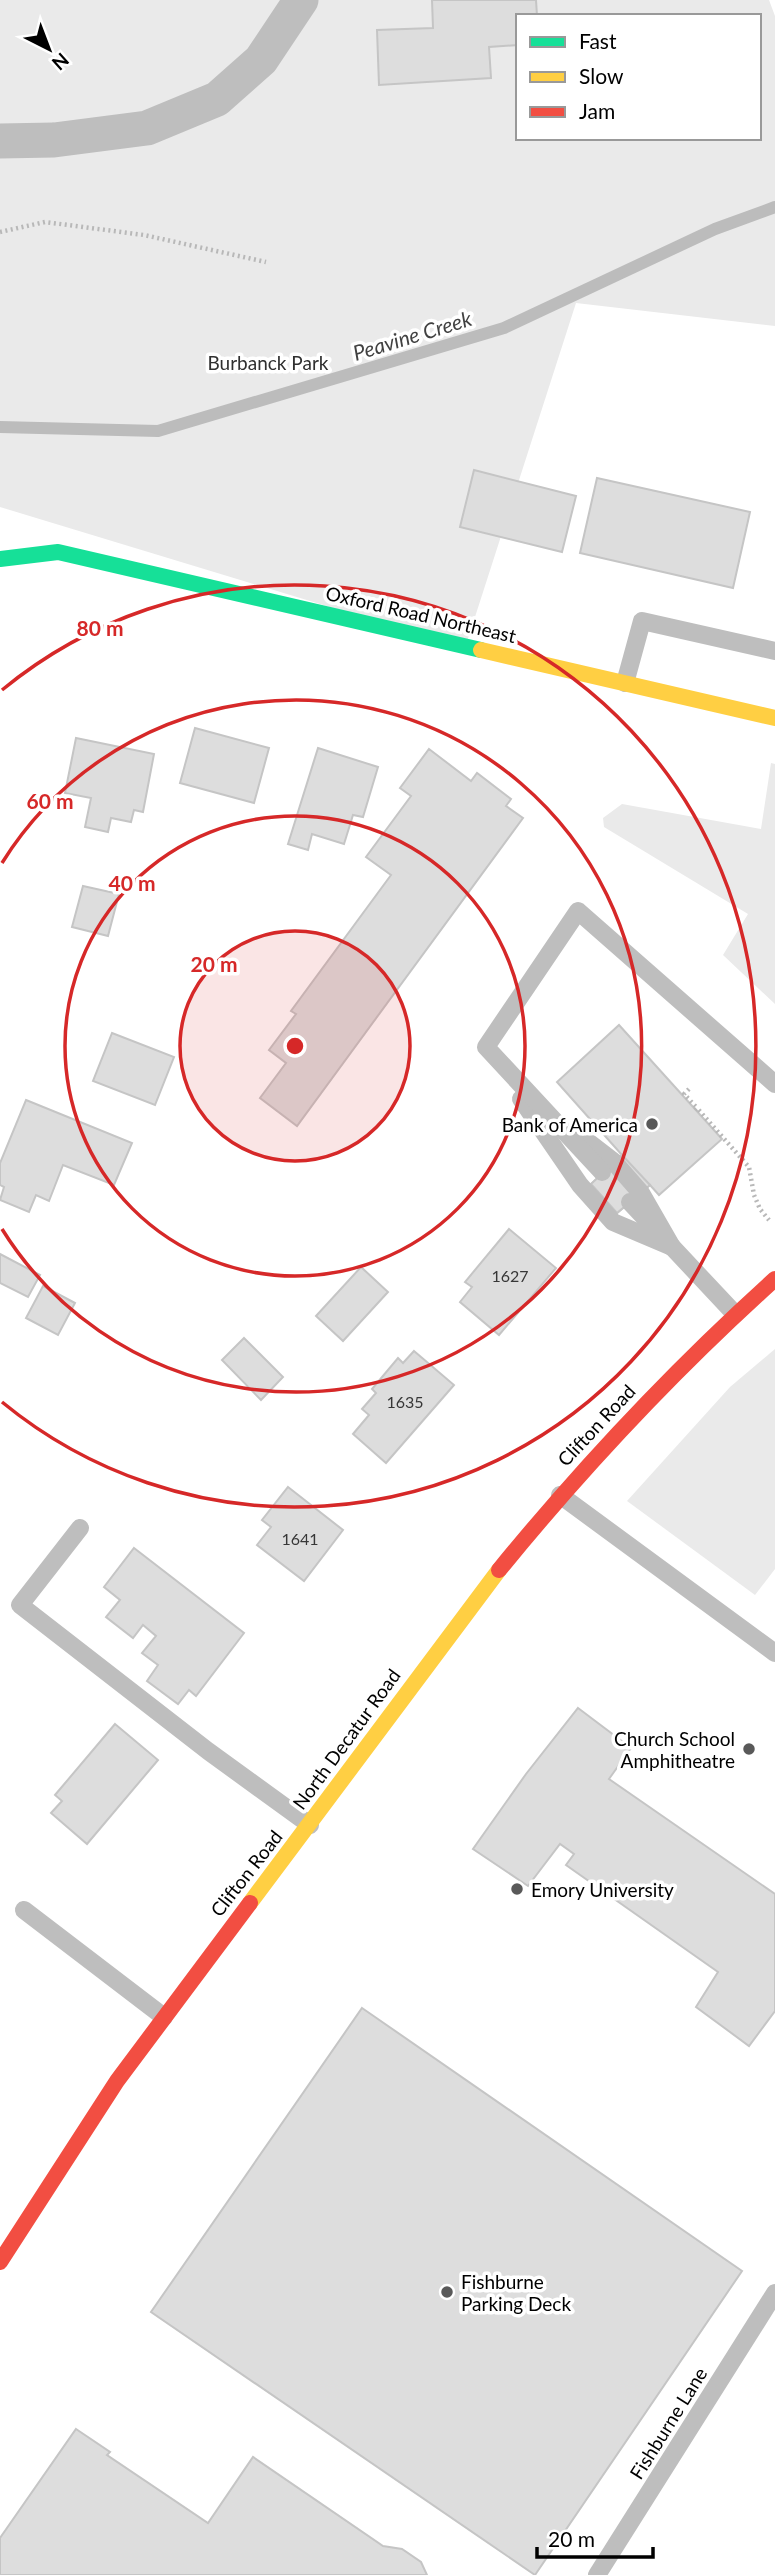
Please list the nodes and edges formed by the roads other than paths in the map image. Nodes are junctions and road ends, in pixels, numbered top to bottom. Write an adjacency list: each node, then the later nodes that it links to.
1 (301, 0): 2 (street)
2 (0, 141)
3 (23, 540): 4 (main road, Oxford Road Northeast)
4 (58, 552): 5 (main road, Oxford Road Northeast); 7 (main road, Oxford Road Northeast)
5 (0, 559)
6 (775, 651): 7 (lane)
7 (625, 683): 8 (main road, Oxford Road Northeast)
8 (775, 718)
9 (486, 1047): 10 (lane); 11 (lane); 14 (lane)
10 (775, 1084)
11 (536, 1101): 12 (lane); 14 (lane)
12 (602, 1172)
13 (630, 1202): 14 (lane)
14 (672, 1247): 16 (lane)
15 (775, 1279): 16 (main road, Clifton Road)
16 (735, 1314): 17 (main road, Clifton Road)
17 (559, 1495): 19 (lane); 20 (main road, Clifton Road)
18 (80, 1528): 20 (lane)
19 (775, 1653)
20 (310, 1825): 22 (main road, Clifton Road)
21 (24, 1910): 22 (lane)
22 (164, 2017): 23 (main road)
23 (0, 2262)
24 (775, 2293): 25 (lane, Fishburne Lane)
25 (597, 2575)

